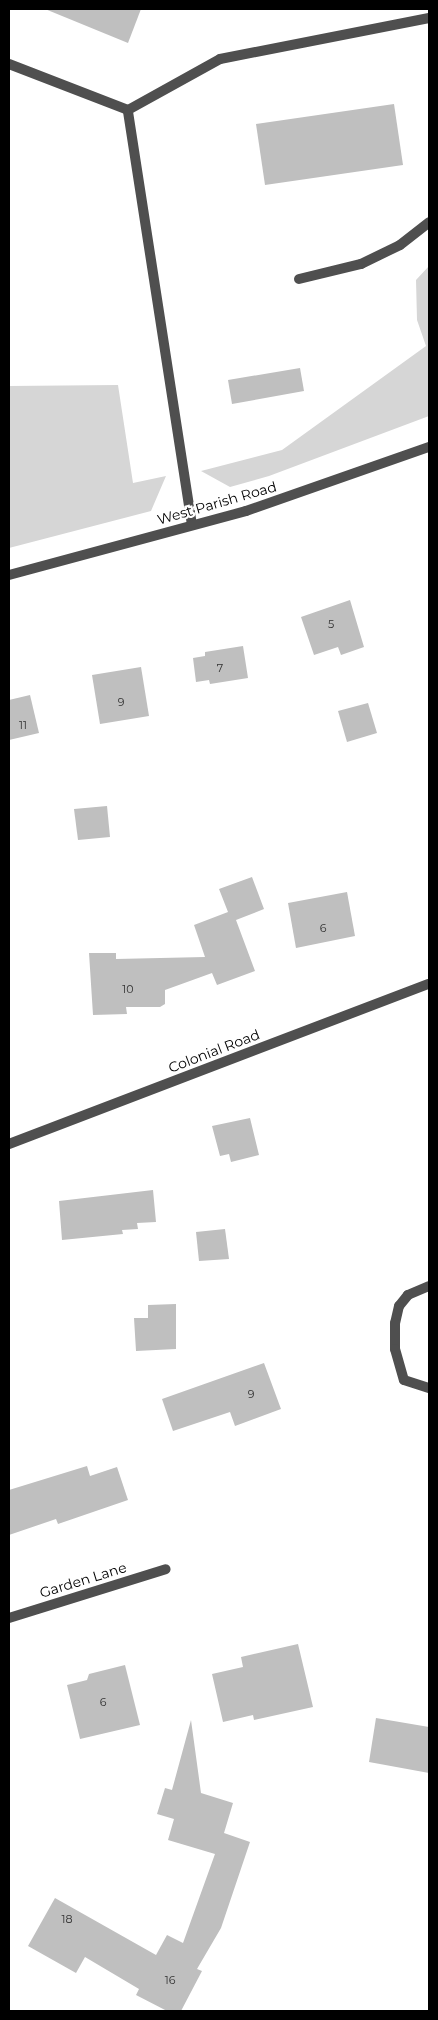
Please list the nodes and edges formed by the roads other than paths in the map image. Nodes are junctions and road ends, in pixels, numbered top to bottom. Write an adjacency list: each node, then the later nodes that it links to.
1 (429, 18): 3 (street)
2 (9, 64): 3 (street)
3 (128, 110): 7 (street)
4 (429, 222): 5 (street)
5 (299, 279)
6 (429, 447): 7 (street, West Parish Road)
7 (192, 525): 8 (street, West Parish Road)
8 (9, 575)
9 (429, 984): 10 (street, Colonial Road)
10 (9, 1144)
11 (429, 1286): 12 (street)
12 (429, 1388)
13 (166, 1569): 14 (street, Garden Lane)
14 (9, 1618)

